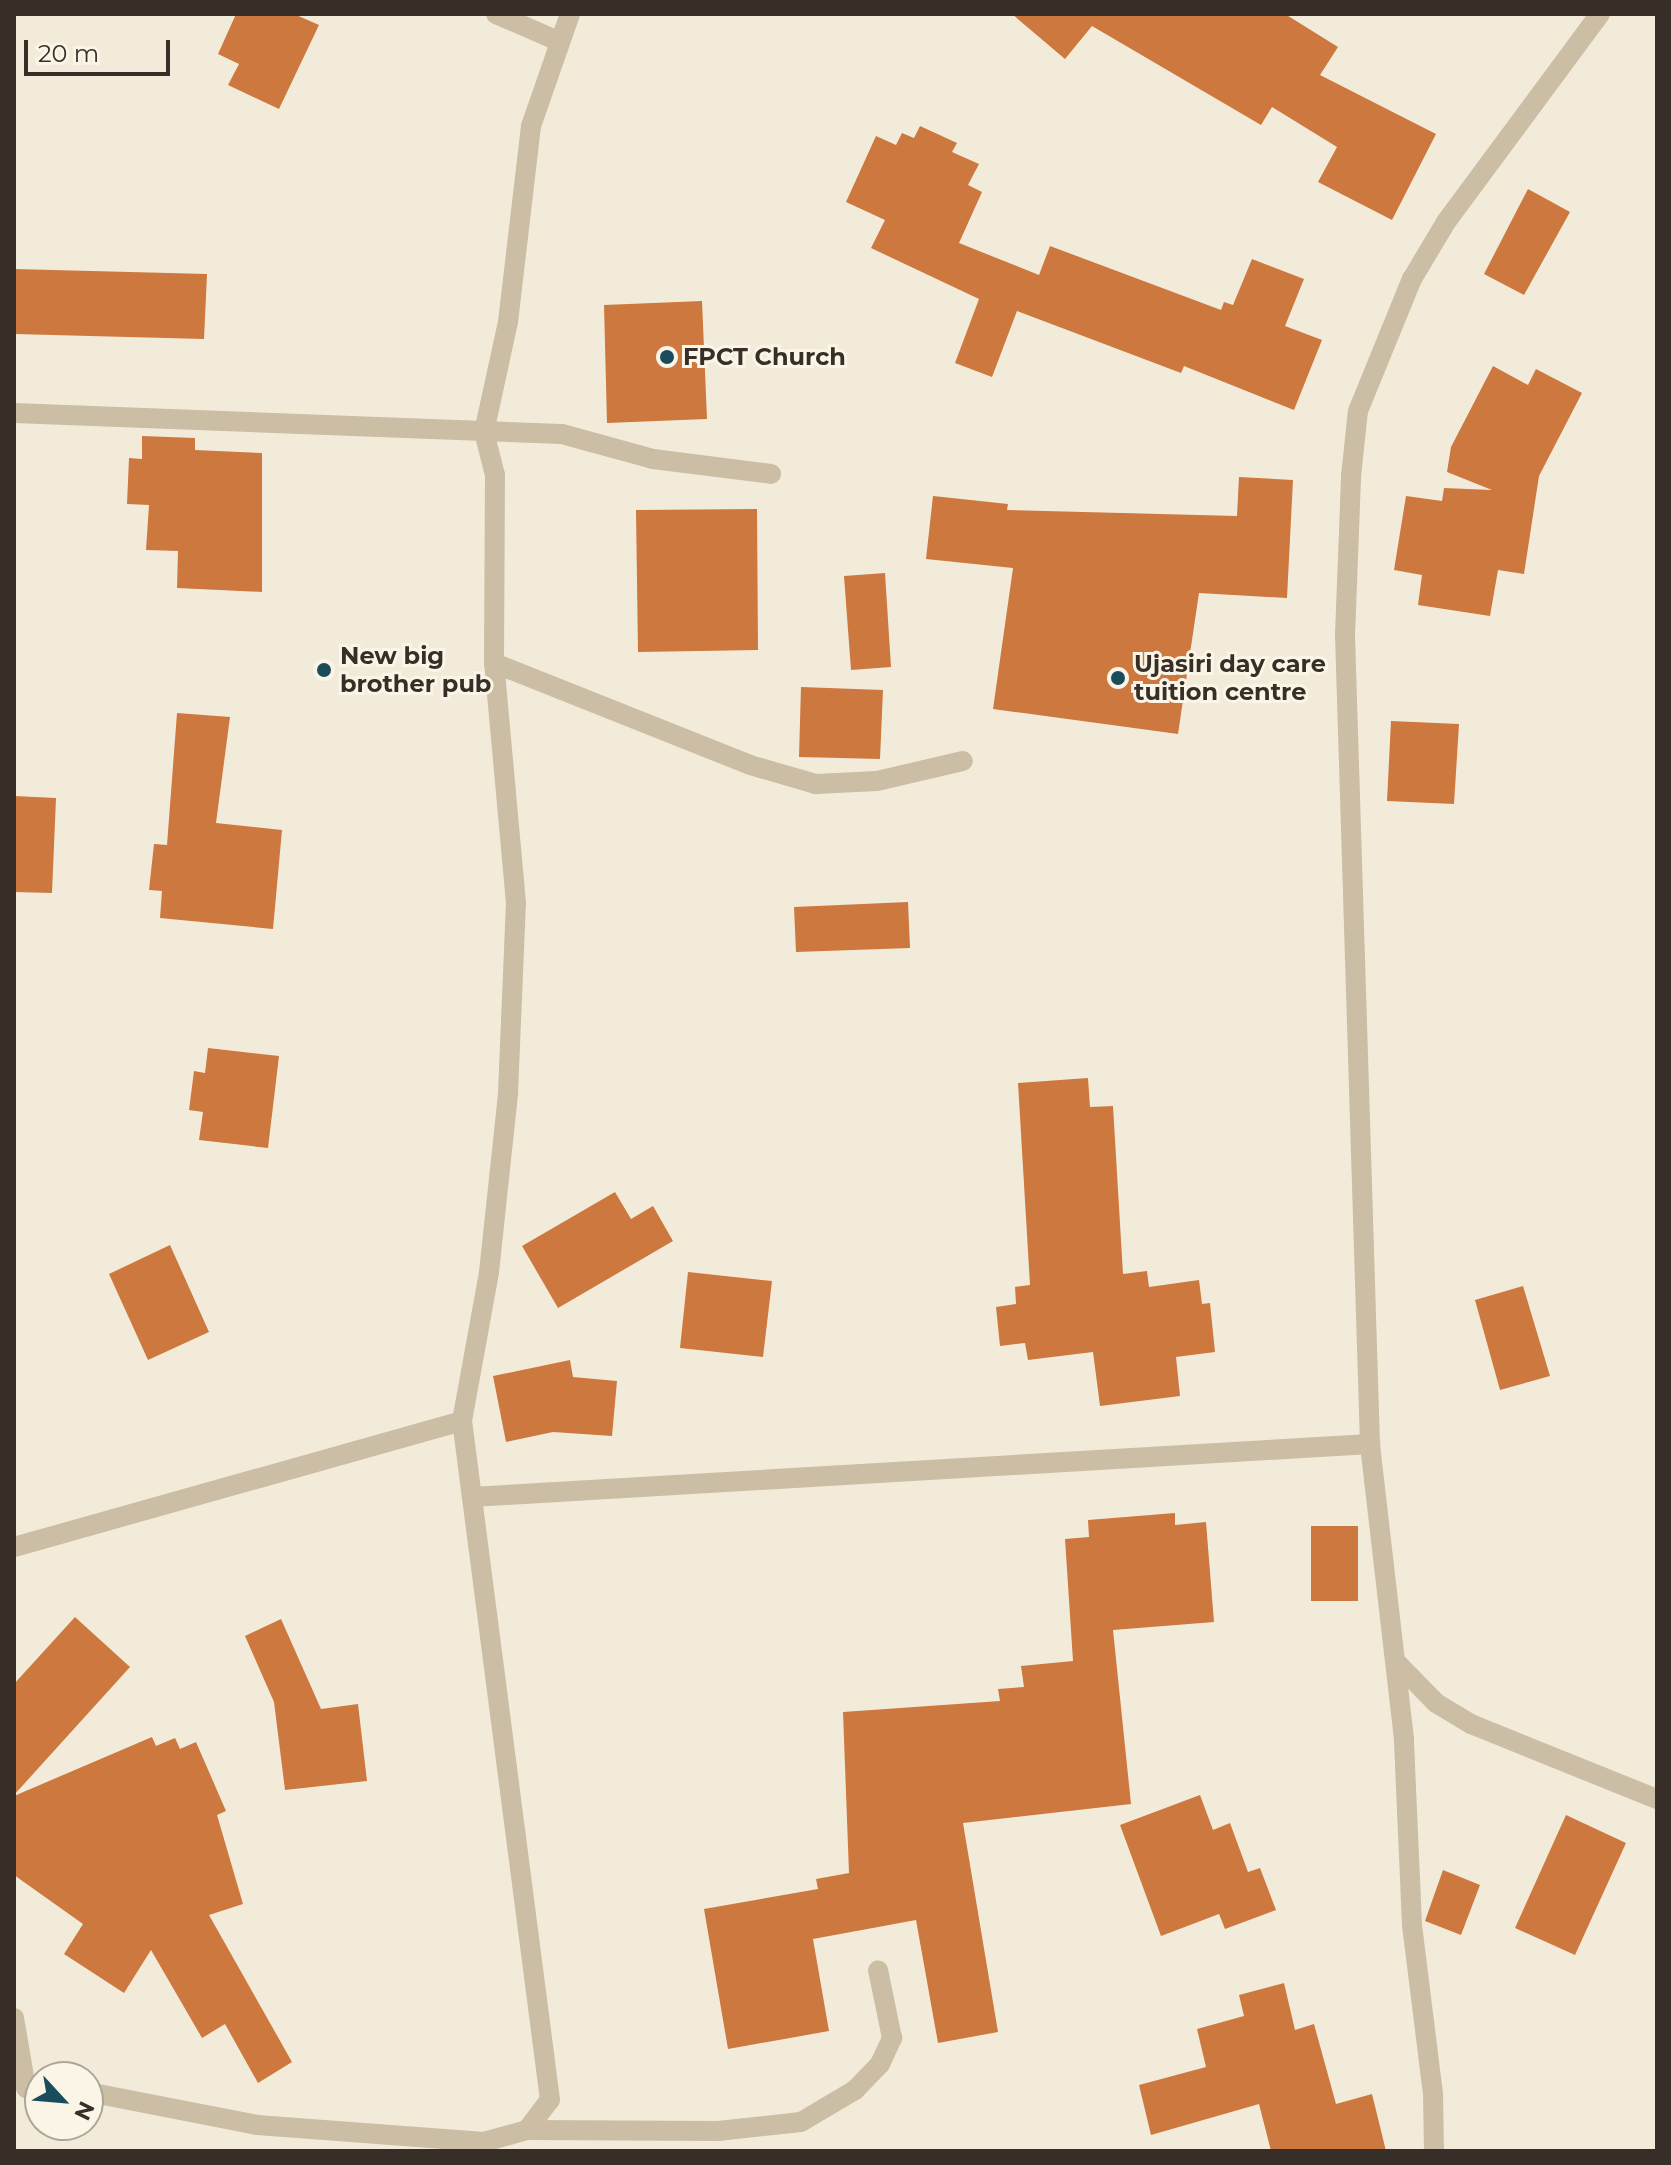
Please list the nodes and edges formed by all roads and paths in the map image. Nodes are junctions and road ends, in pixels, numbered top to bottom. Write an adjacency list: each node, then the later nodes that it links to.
1 (496, 14): 4 (street)
2 (570, 14): 4 (street)
3 (1600, 14): 11 (street)
4 (558, 41): 6 (street)
5 (14, 413): 6 (street)
6 (484, 432): 7 (street); 8 (street)
7 (771, 474)
8 (494, 663): 9 (street); 10 (street)
9 (963, 761)
10 (462, 1421): 12 (street); 13 (street)
11 (1370, 1444): 12 (street); 14 (street)
12 (472, 1497): 20 (street)
13 (14, 1547)
14 (1396, 1662): 15 (street); 22 (street)
15 (1657, 1799)
16 (878, 1970): 21 (street)
17 (14, 2018): 18 (street)
18 (24, 2075)
19 (104, 2095): 20 (street)
20 (527, 2130): 21 (street)
21 (718, 2141)
22 (1434, 2151)

